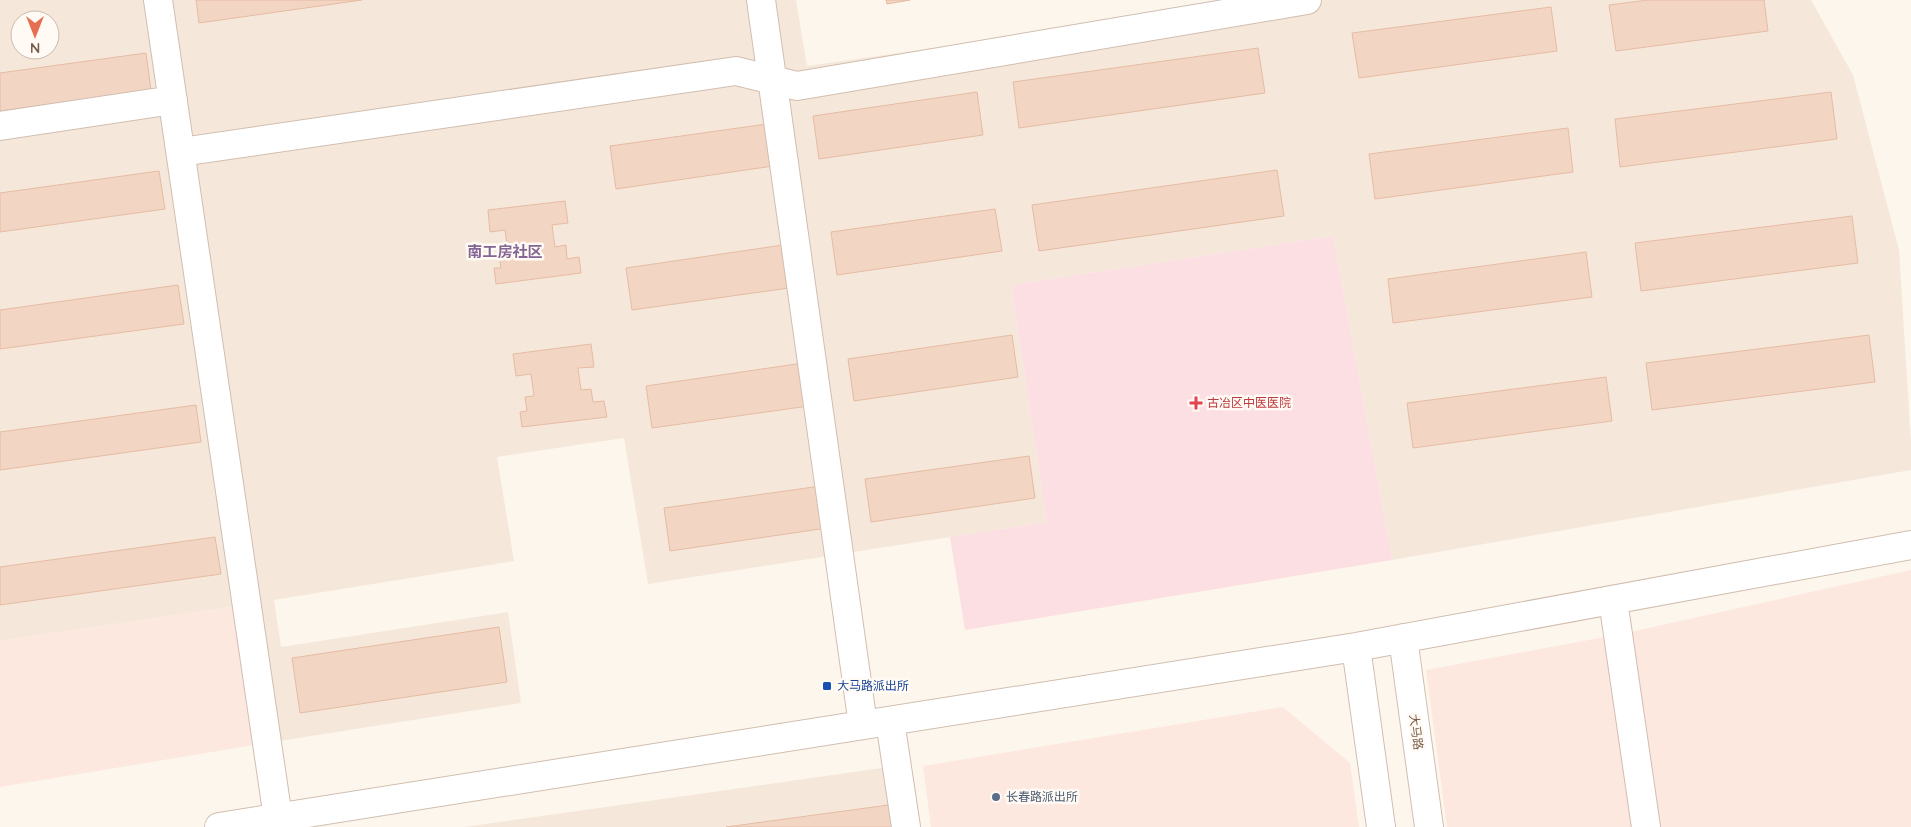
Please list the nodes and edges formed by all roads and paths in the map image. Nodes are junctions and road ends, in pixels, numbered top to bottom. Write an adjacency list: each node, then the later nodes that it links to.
1 (158, 0): 5 (street)
2 (761, 0): 4 (street)
3 (1307, 0): 4 (street)
4 (772, 80): 7 (street); 13 (street)
5 (173, 100): 6 (street); 7 (street)
6 (0, 126)
7 (180, 152): 14 (street)
8 (1911, 545): 9 (street)
9 (1613, 600): 10 (street); 19 (street)
10 (1403, 638): 11 (street); 18 (street, 大马路)
11 (1356, 647): 12 (street); 17 (street)
12 (890, 721): 13 (street); 16 (street)
13 (863, 725): 14 (street)
14 (278, 818): 15 (street)
15 (219, 827)
16 (906, 827)
17 (1381, 827)
18 (1429, 827)
19 (1646, 827)

